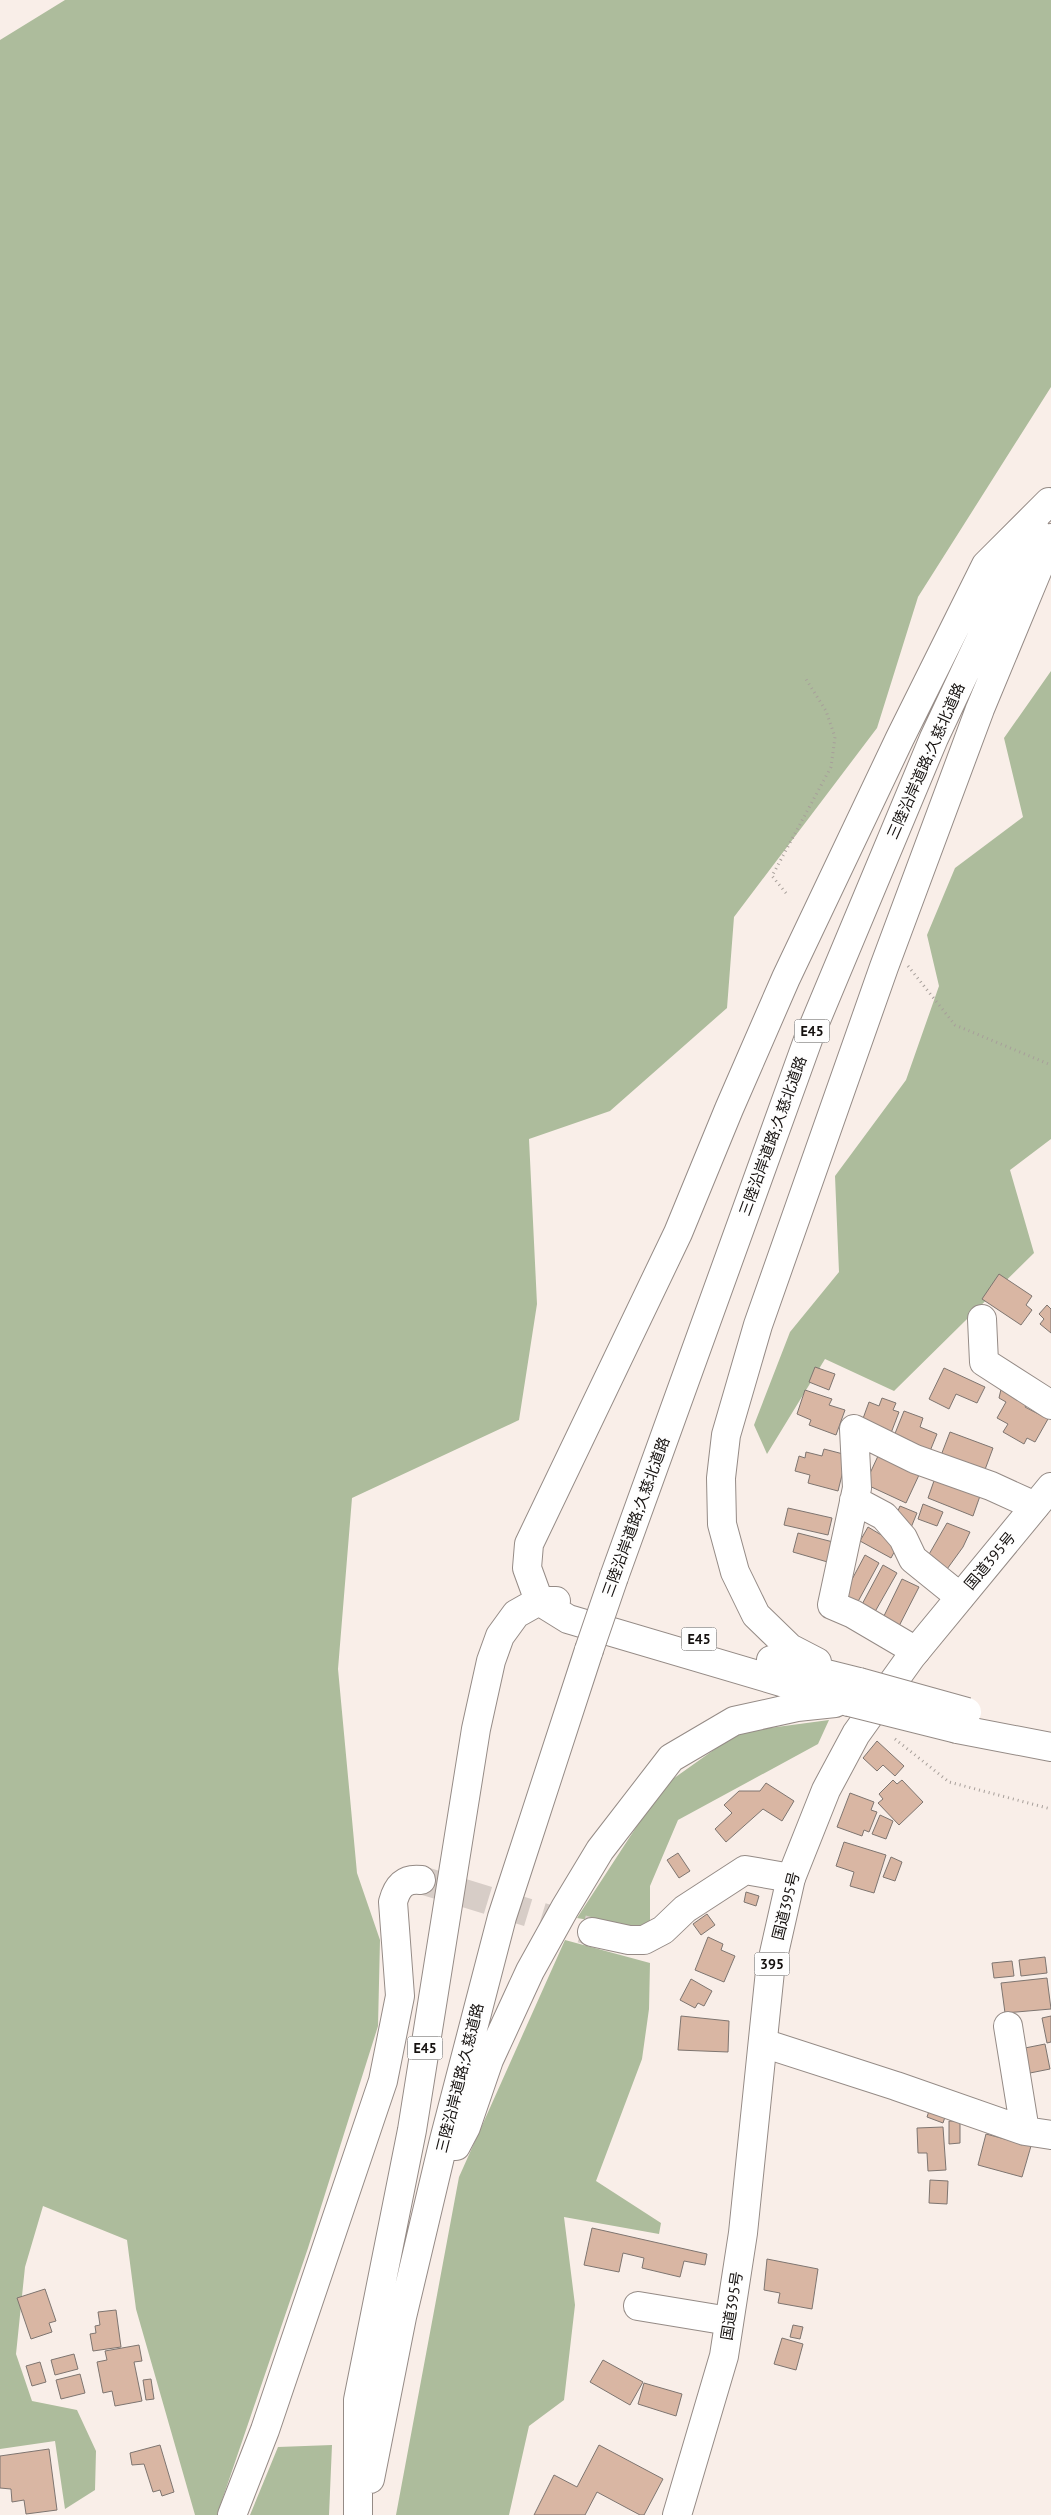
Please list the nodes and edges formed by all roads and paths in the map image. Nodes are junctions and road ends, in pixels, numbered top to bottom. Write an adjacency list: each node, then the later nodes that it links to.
1 (1050, 501): 12 (main road); 13 (main road, 三陸沿岸道路;久慈北道路 / E45, bridge)
2 (1051, 538): 15 (main road)
3 (804, 676): 4 (path)
4 (786, 893)
5 (904, 961): 6 (path)
6 (1051, 1065)
7 (982, 1319): 8 (main road)
8 (1051, 1404)
9 (1043, 1497): 10 (main road); 11 (main road, 国道395号 / 395)
10 (854, 1500): 11 (main road); 14 (main road)
11 (960, 1597): 14 (main road, 国道395号 / 395)
12 (539, 1601): 15 (main road); 31 (main road, E45)
13 (589, 1650): 27 (main road, 三陸沿岸道路;久慈道路 / E45)
14 (916, 1651): 21 (main road, 国道395号 / 395)
15 (854, 1692): 16 (main road, E45, bridge); 27 (main road, E45)
16 (962, 1721): 17 (main road, E45); 19 (main road, E45)
17 (1051, 1730)
18 (895, 1739): 20 (path)
19 (1051, 1747)
20 (1051, 1809)
21 (791, 1878): 23 (main road); 25 (main road, 国道395号 / 395)
22 (421, 1880): 30 (main road)
23 (592, 1932)
24 (1008, 2026): 26 (main road)
25 (764, 2043): 26 (main road); 29 (main road, 国道395号 / 395)
26 (1038, 2133)
27 (432, 2191): 32 (main road, 三陸沿岸道路;久慈道路 / E45)
28 (638, 2306): 29 (main road)
29 (729, 2321): 33 (main road, 国道395号 / 395)
30 (232, 2515)
31 (358, 2515)
32 (363, 2515)
33 (677, 2515)

